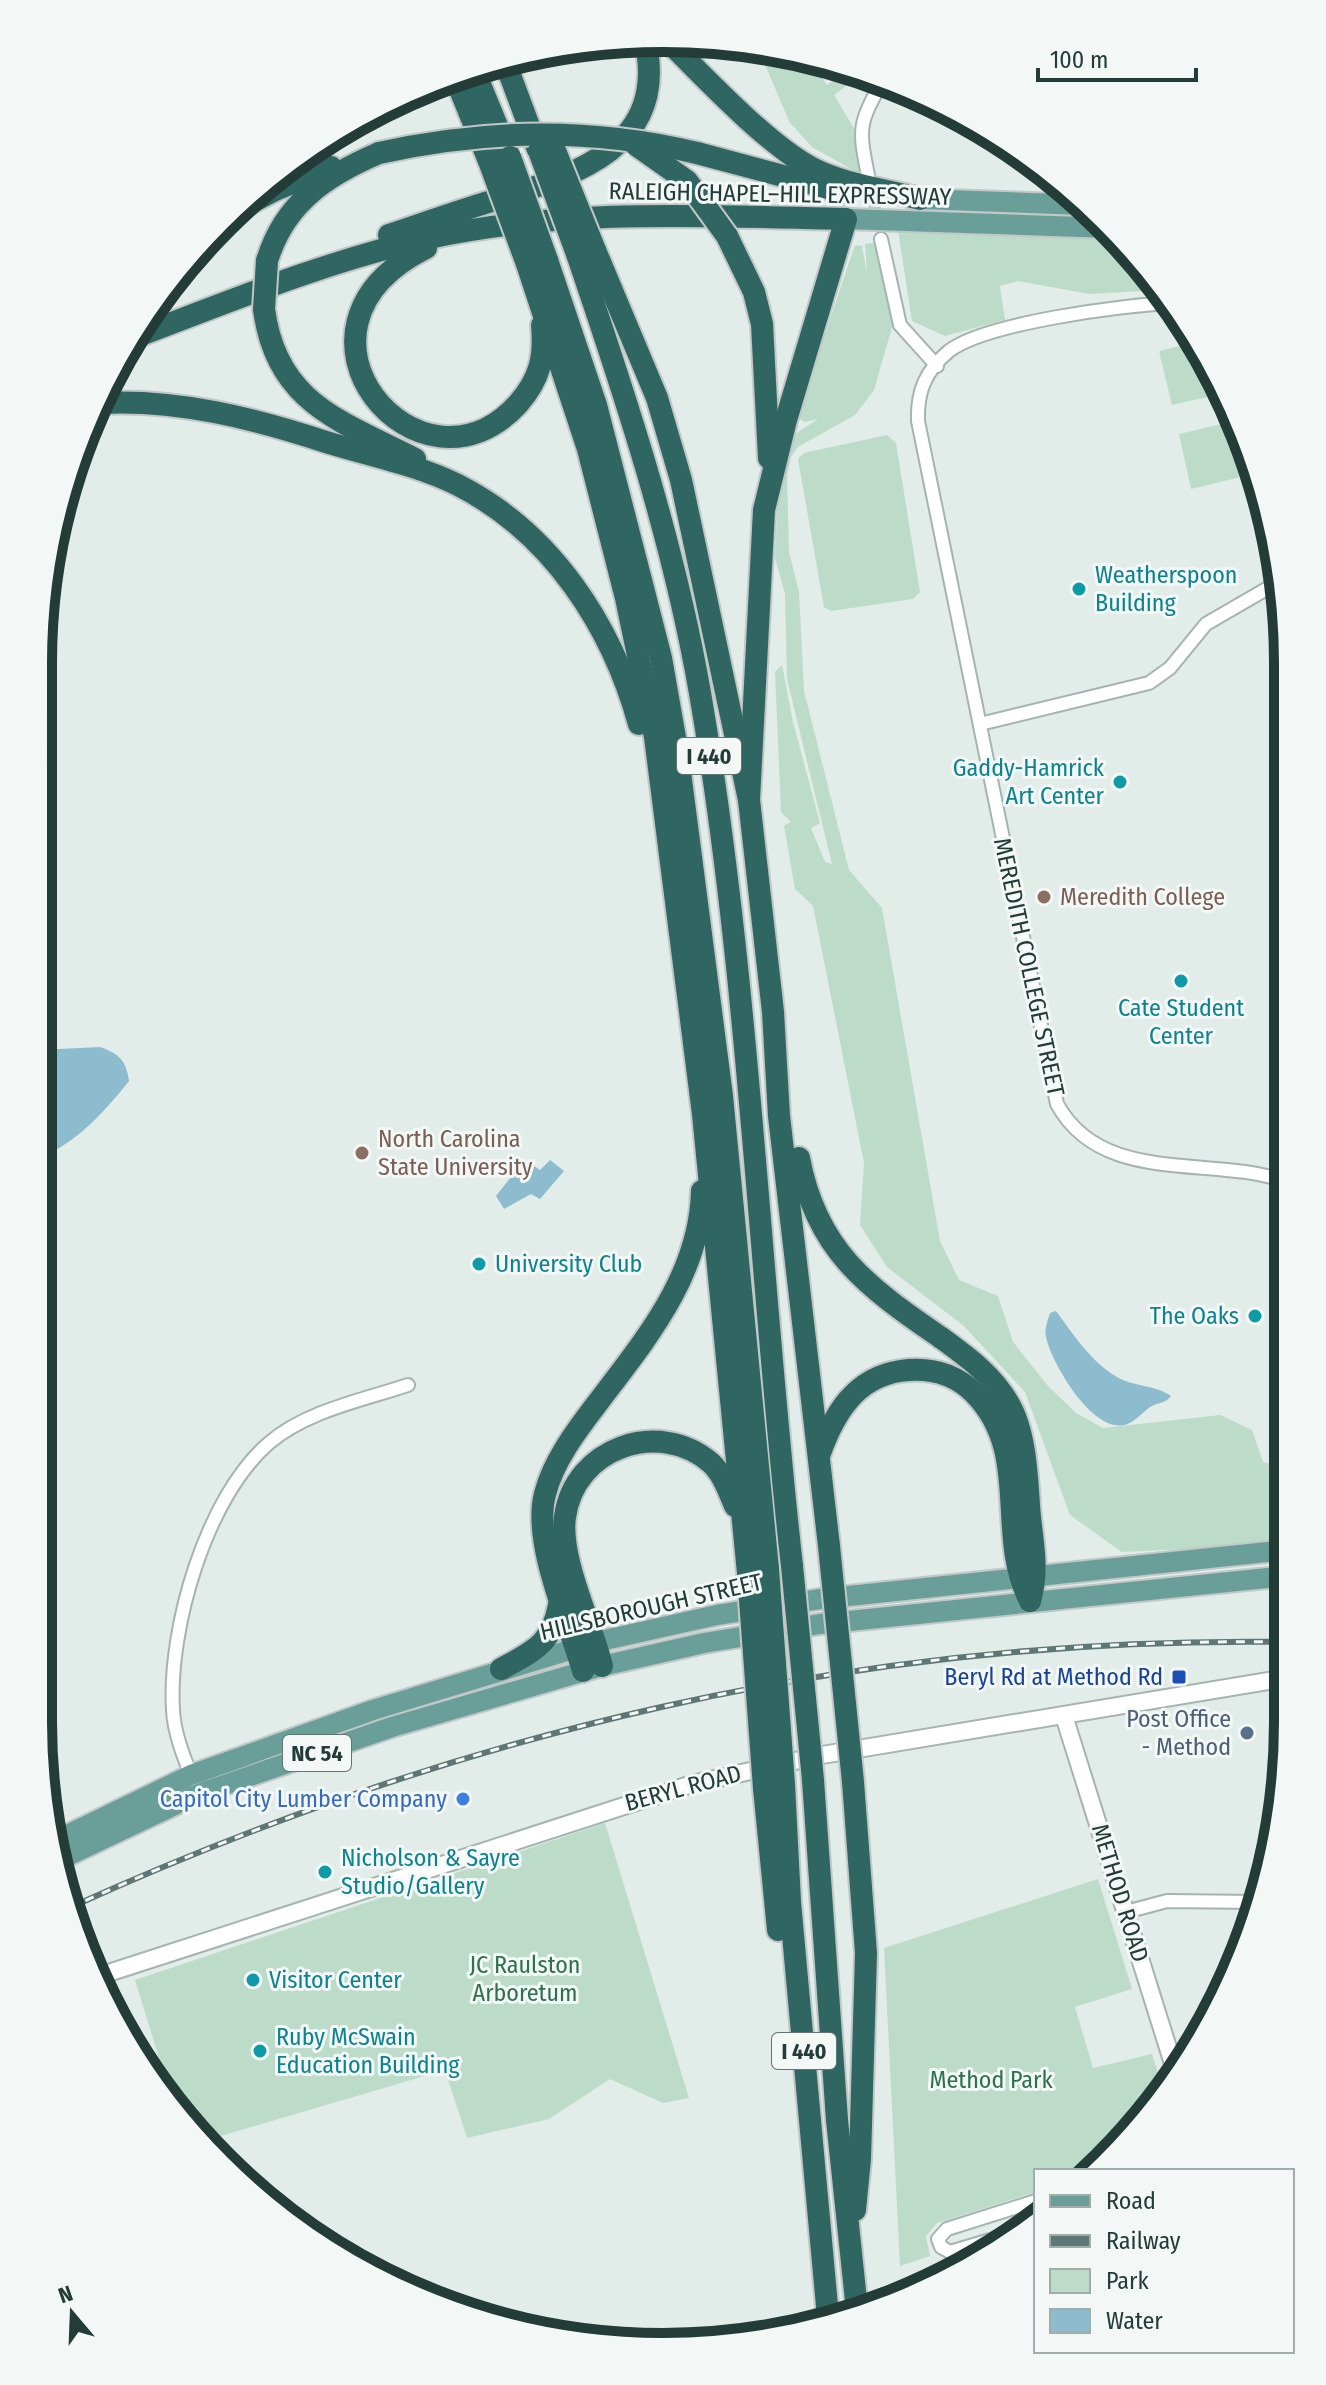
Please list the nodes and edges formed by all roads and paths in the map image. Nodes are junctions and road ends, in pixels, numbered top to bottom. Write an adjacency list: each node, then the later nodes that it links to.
1 (647, 52): 21 (highway)
2 (680, 52): 12 (highway)
3 (509, 72): 18 (highway, bridge)
4 (477, 81): 8 (highway, I 440)
5 (460, 87): 8 (highway)
6 (877, 91): 10 (street)
7 (628, 139): 9 (highway, RALEIGH CHAPEL–HILL EXPRESSWAY, bridge); 12 (highway, RALEIGH CHAPEL–HILL EXPRESSWAY, bridge); 25 (highway, bridge)
8 (499, 159): 19 (highway, I 440, bridge)
9 (324, 174): 11 (highway); 26 (highway, bridge)
10 (868, 175)
11 (268, 197)
12 (920, 199): 13 (main road, RALEIGH CHAPEL–HILL EXPRESSWAY)
13 (1066, 204)
14 (846, 219): 15 (main road, RALEIGH CHAPEL–HILL EXPRESSWAY); 16 (highway, RALEIGH CHAPEL–HILL EXPRESSWAY); 25 (highway)
15 (1091, 227)
16 (488, 228): 19 (highway); 22 (highway, RALEIGH CHAPEL–HILL EXPRESSWAY)
17 (881, 239): 23 (street)
18 (586, 252): 29 (highway); 57 (highway, I 440, bridge)
19 (536, 269): 30 (highway); 38 (highway, I 440)
20 (1157, 304): 23 (street, MEREDITH COLLEGE STREET)
21 (152, 329)
22 (151, 331)
23 (937, 366): 28 (street, MEREDITH COLLEGE STREET)
24 (110, 403): 26 (highway)
25 (770, 483): 29 (highway)
26 (458, 485): 30 (highway)
27 (1269, 587): 28 (street)
28 (980, 724): 33 (street, MEREDITH COLLEGE STREET)
29 (749, 800): 31 (highway)
30 (662, 805): 32 (highway)
31 (773, 1012): 35 (highway); 39 (highway)
32 (703, 1114): 36 (highway); 42 (highway)
33 (1274, 1178)
34 (408, 1385): 48 (street)
35 (818, 1458): 39 (highway); 57 (highway, bridge)
36 (744, 1525): 38 (highway); 43 (highway)
37 (1274, 1551): 39 (main road, HILLSBOROUGH STREET)
38 (758, 1571): 59 (highway, I 440, bridge)
39 (1028, 1577): 41 (highway); 43 (main road, HILLSBOROUGH STREET / NC 54)
40 (1274, 1577): 41 (main road, HILLSBOROUGH STREET)
41 (1030, 1601): 44 (main road, HILLSBOROUGH STREET / NC 54)
42 (559, 1603): 43 (highway); 45 (highway)
43 (586, 1645): 44 (highway); 45 (main road, HILLSBOROUGH STREET / NC 54)
44 (593, 1668): 48 (main road, HILLSBOROUGH STREET / NC 54)
45 (501, 1669): 48 (main road, HILLSBOROUGH STREET / NC 54)
46 (1274, 1680): 47 (street, BERYL ROAD)
47 (1064, 1716): 52 (street, METHOD ROAD); 53 (street, BERYL ROAD)
48 (194, 1784): 49 (main road, HILLSBOROUGH STREET / NC 54); 50 (main road, HILLSBOROUGH STREET / NC 54)
49 (63, 1837)
50 (67, 1855)
51 (1247, 1902): 52 (street)
52 (1126, 1912): 54 (street, METHOD ROAD)
53 (107, 1973)
54 (1172, 2060)
55 (1034, 2202): 56 (street)
56 (982, 2243)
57 (850, 2254): 58 (highway, I 440)
58 (856, 2302)
59 (827, 2310)

